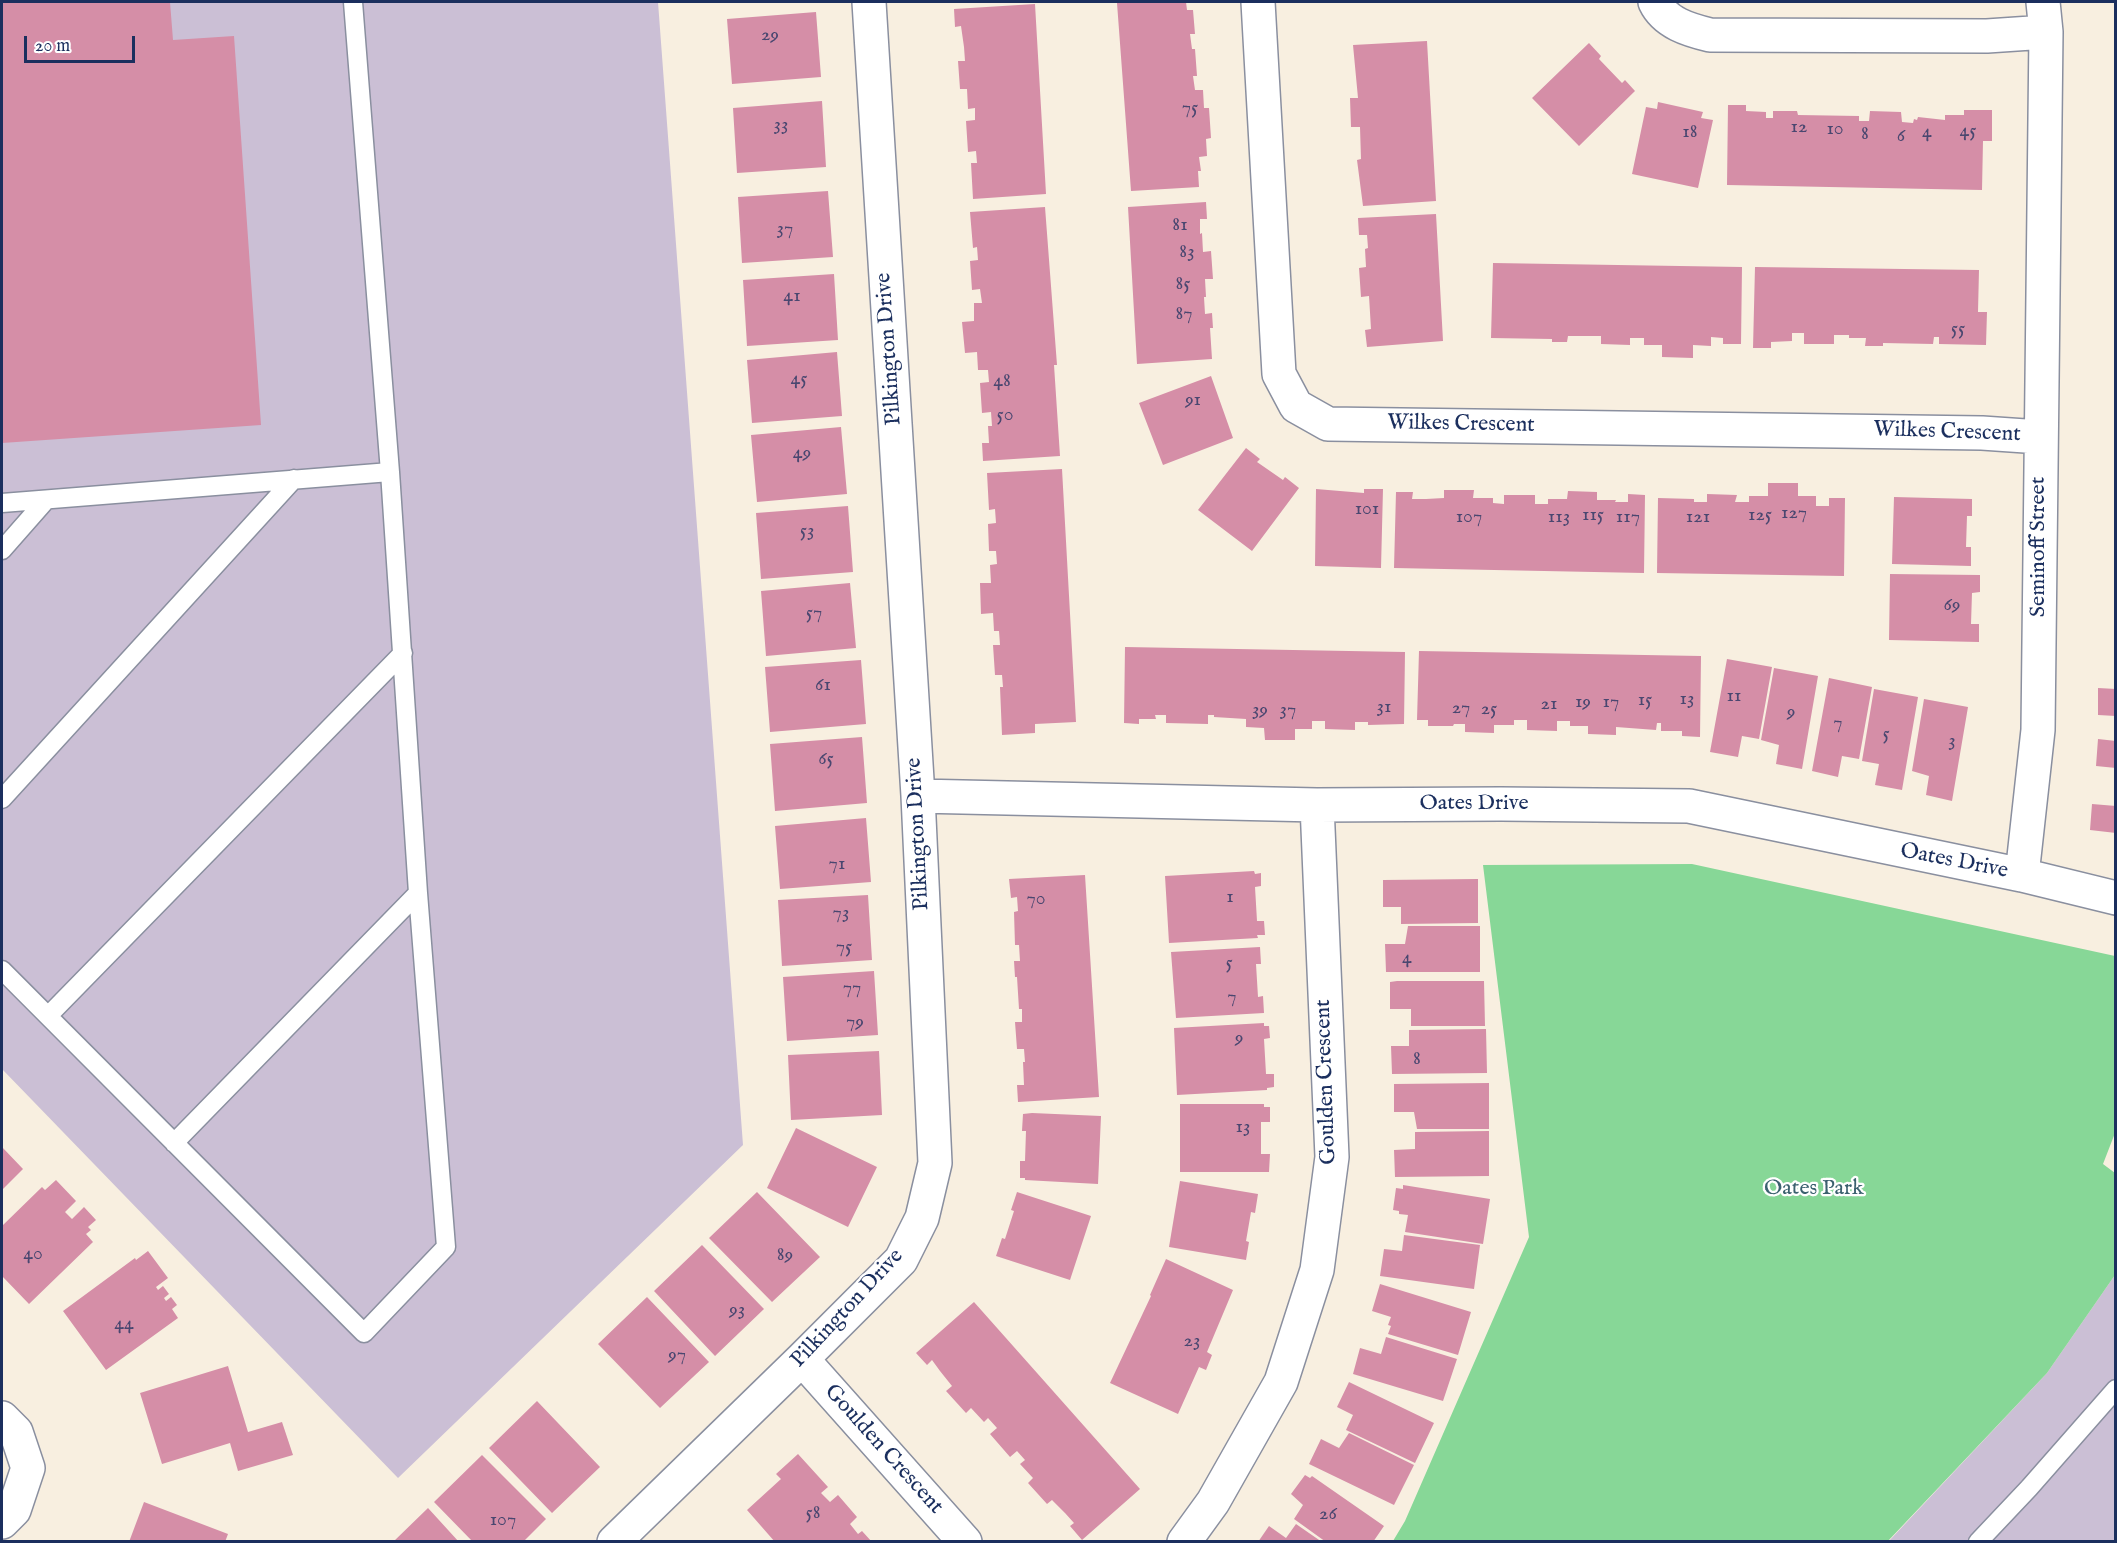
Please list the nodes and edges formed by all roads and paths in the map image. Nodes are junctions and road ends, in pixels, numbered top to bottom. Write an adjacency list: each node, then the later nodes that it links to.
1 (353, 2): 7 (lane)
2 (869, 2): 13 (street, Pilkington Drive)
3 (1258, 2): 6 (street, Wilkes Crescent)
4 (1656, 2): 5 (street)
5 (2044, 17): 6 (street, Seminoff Street)
6 (2040, 437): 16 (street, Seminoff Street)
7 (390, 472): 8 (lane); 12 (lane)
8 (294, 479): 9 (lane); 14 (lane)
9 (46, 500): 10 (lane); 11 (lane)
10 (2, 503)
11 (2, 550)
12 (403, 653): 17 (lane); 20 (lane)
13 (918, 796): 15 (street, Oates Drive); 22 (street, Pilkington Drive)
14 (2, 799)
15 (1317, 805): 16 (street, Oates Drive); 28 (street, Goulden Crescent)
16 (2022, 875): 18 (street, Oates Drive)
17 (418, 892): 21 (lane); 21 (lane)
18 (2115, 898)
19 (2, 969): 20 (lane)
20 (48, 1016): 21 (lane)
21 (174, 1143)
22 (802, 1359): 26 (street, Pilkington Drive); 27 (street, Goulden Crescent)
23 (2115, 1389): 29 (lane)
24 (2, 1418): 25 (street)
25 (2, 1522)
26 (614, 1542)
27 (965, 1542)
28 (1184, 1542)
29 (1977, 1542)

